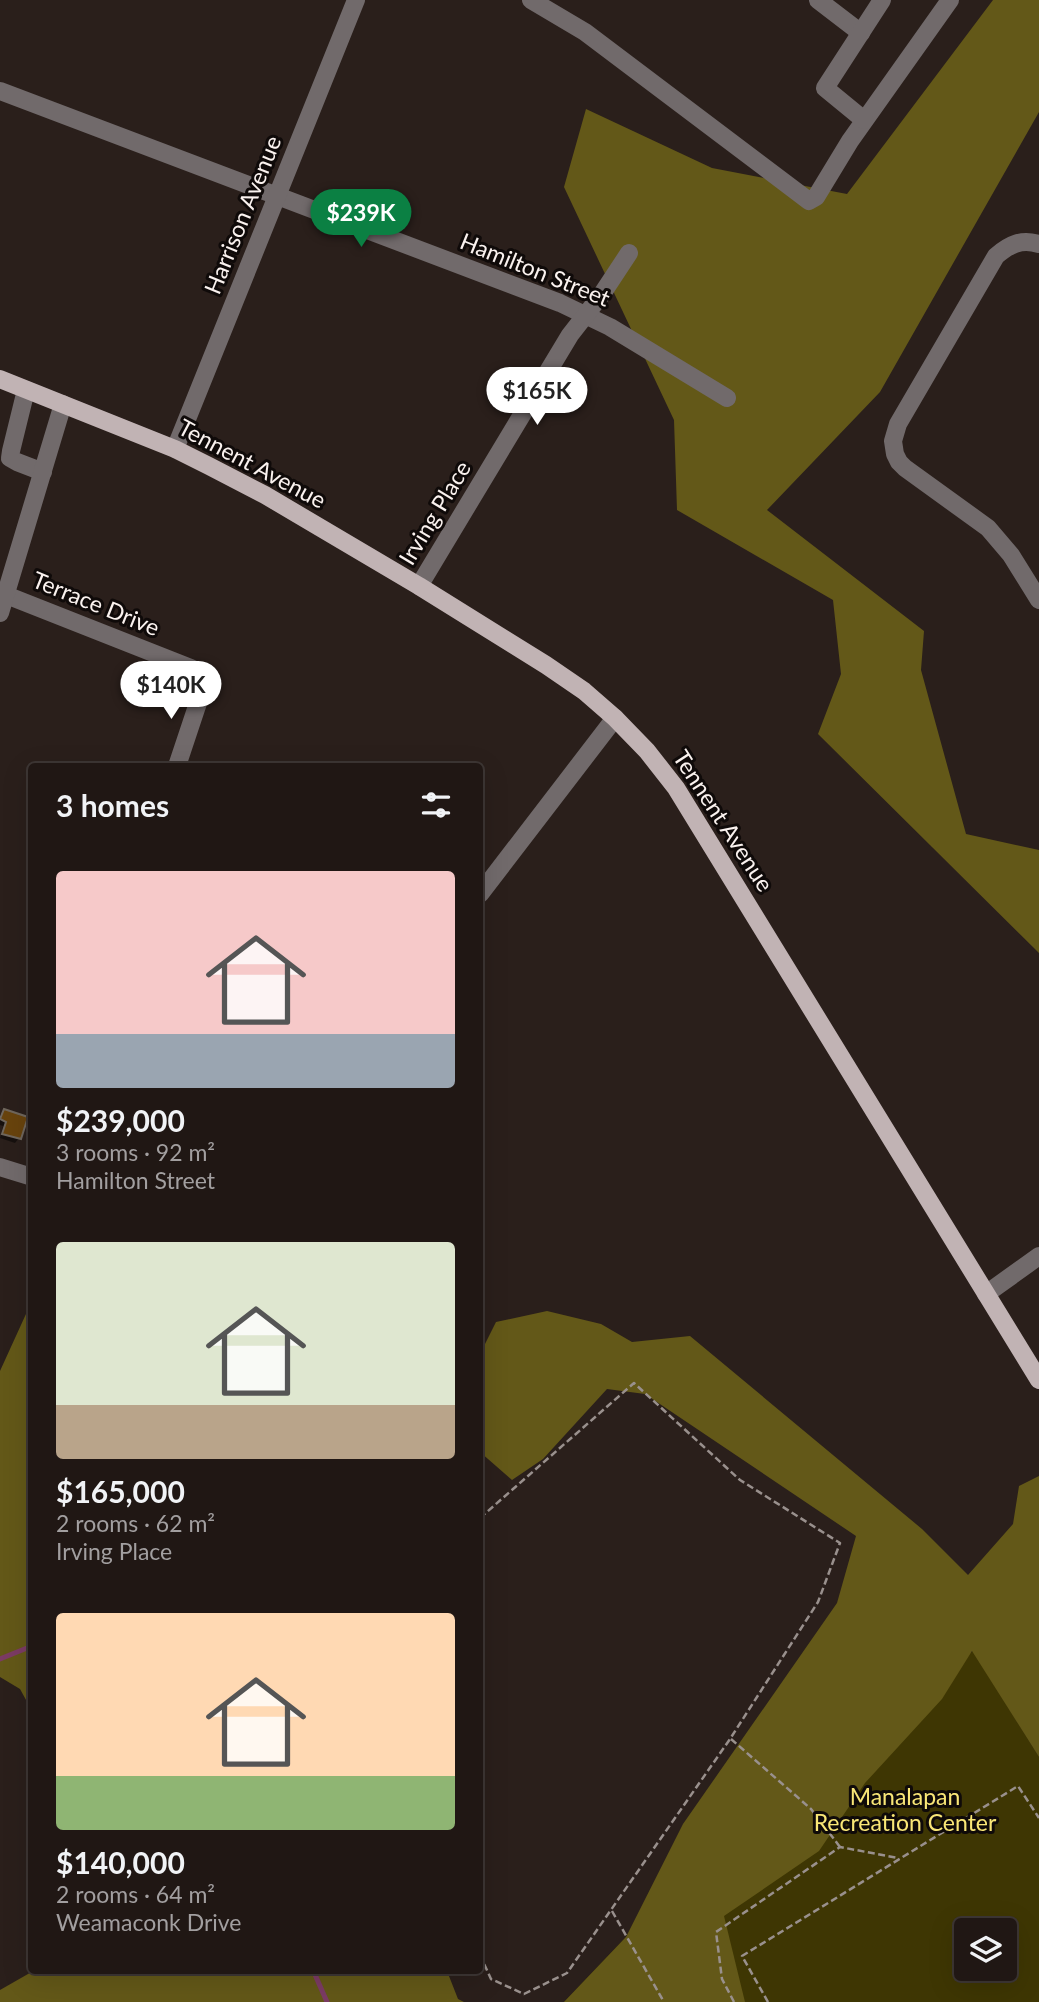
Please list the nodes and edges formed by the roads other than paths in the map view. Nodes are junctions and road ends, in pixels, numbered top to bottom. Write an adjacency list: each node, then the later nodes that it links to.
1 (356, 0): 9 (street, Harrison Avenue)
2 (531, 0): 8 (street)
3 (818, 0): 6 (street)
4 (883, 0): 6 (street)
5 (945, 2): 8 (street)
6 (861, 33): 8 (street)
7 (0, 90): 9 (street, Hamilton Street)
8 (864, 120)
9 (276, 196): 12 (street, Hamilton Street); 17 (street, Harrison Avenue)
10 (1038, 243): 21 (street)
11 (629, 253): 12 (street, Irving Place)
12 (586, 315): 15 (street, Hamilton Street); 19 (street, Irving Place)
13 (0, 379): 14 (main road, Tennent Avenue)
14 (26, 390): 16 (main road, Tennent Avenue); 18 (street)
15 (727, 398)
16 (63, 404): 17 (main road, Tennent Avenue); 18 (street)
17 (175, 449): 19 (main road, Tennent Avenue)
18 (43, 472): 20 (street)
19 (419, 586): 23 (main road, Tennent Avenue)
20 (6, 595): 22 (street); 24 (street, Terrace Drive)
21 (1039, 600)
22 (0, 613)
23 (615, 718): 25 (street); 29 (main road, Tennent Avenue)
24 (178, 763)
25 (483, 890)
26 (0, 1167): 27 (street)
27 (28, 1176)
28 (1039, 1256): 29 (street)
29 (986, 1294): 30 (main road, Tennent Avenue)
30 (1036, 1367)

